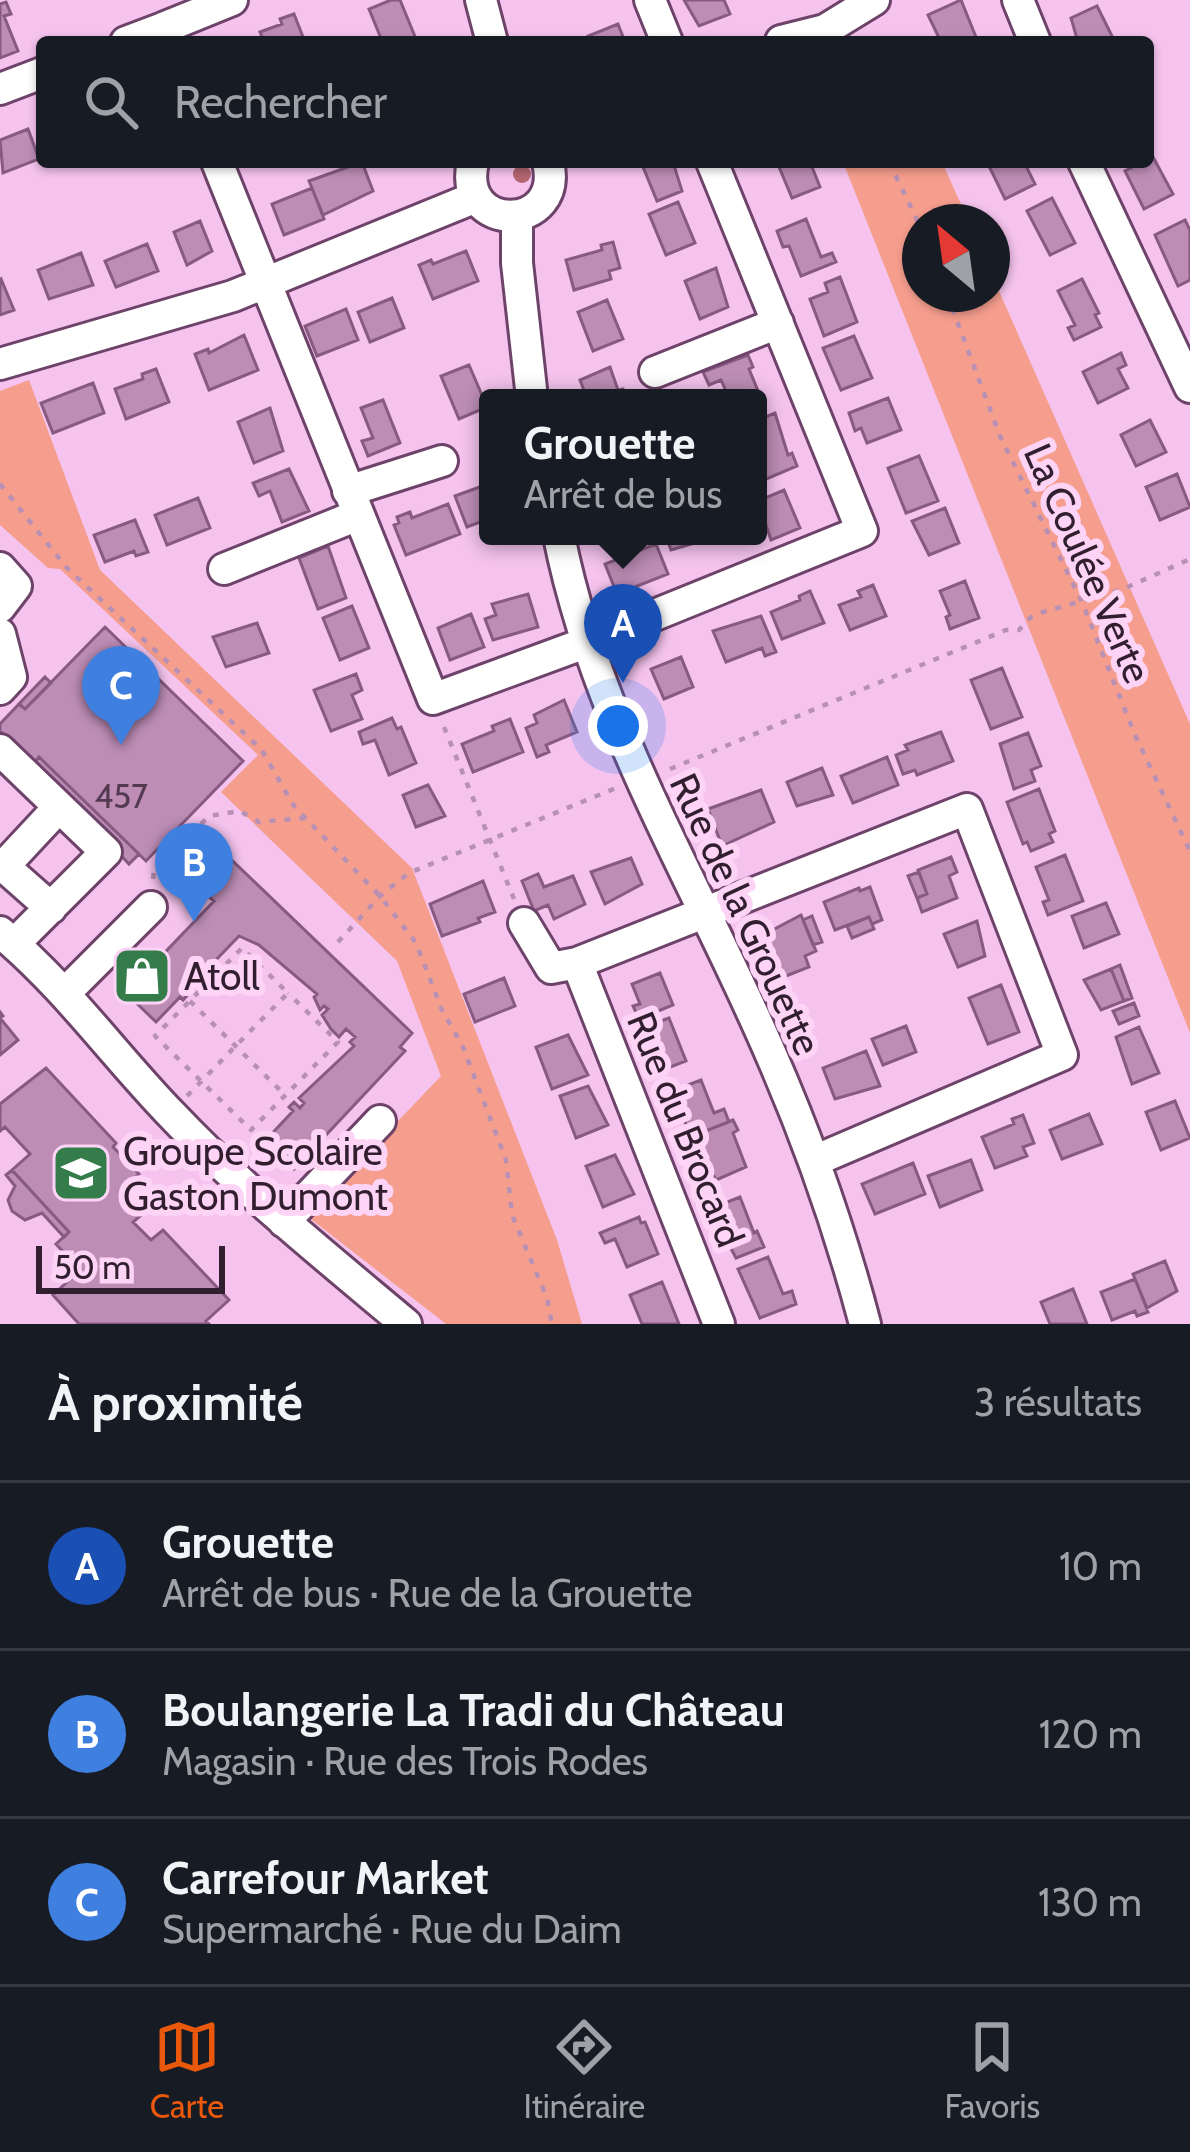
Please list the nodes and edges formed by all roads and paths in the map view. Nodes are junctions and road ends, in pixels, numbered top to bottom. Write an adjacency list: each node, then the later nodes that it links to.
1 (232, 0): 7 (street)
2 (481, 0): 8 (street)
3 (650, 0): 9 (street)
4 (849, 0): 10 (street)
5 (874, 0): 11 (street)
6 (1018, 0): 12 (street)
7 (166, 35)
8 (490, 36)
9 (665, 36)
10 (789, 36)
11 (801, 36)
12 (1033, 36)
13 (36, 75): 14 (street)
14 (0, 89)
15 (219, 168): 24 (street)
16 (472, 168): 21 (street)
17 (549, 168): 23 (street)
18 (714, 168): 26 (street)
19 (892, 168): 22 (path)
20 (1087, 168): 29 (street)
21 (476, 197): 23 (street); 24 (street)
22 (909, 204)
23 (517, 216): 30 (street)
24 (265, 283): 27 (street); 33 (street)
25 (954, 312): 38 (path, La Coulée Verte)
26 (778, 323): 28 (street); 41 (street)
27 (0, 364)
28 (655, 372)
29 (1190, 387)
30 (531, 389)
31 (442, 461): 33 (street)
32 (0, 484): 48 (path)
33 (353, 503): 37 (street); 43 (street)
34 (561, 545): 41 (street, Rue de la Grouette)
35 (1190, 559): 38 (path)
36 (0, 568): 39 (street)
37 (224, 569)
38 (1082, 602): 45 (path); 50 (path, La Coulée Verte)
39 (0, 607)
40 (0, 634): 42 (street)
41 (588, 642): 43 (street); 55 (street, Rue de la Grouette)
42 (0, 689)
43 (434, 699): 49 (path)
44 (5, 765): 47 (street)
45 (658, 773)
46 (620, 780): 49 (path)
47 (59, 807): 51 (street); 54 (street)
48 (306, 818): 52 (path); 53 (path)
49 (488, 839): 52 (path); 56 (path)
50 (1190, 851)
51 (2, 864): 54 (street)
52 (380, 896): 58 (path); 71 (path)
53 (151, 907): 60 (street)
54 (51, 908): 57 (street)
55 (703, 911): 59 (street); 68 (street, Rue de la Grouette); 68 (street)
56 (527, 929): 59 (street)
57 (7, 938): 60 (street)
58 (338, 942)
59 (577, 962): 72 (street, Rue du Brocard)
60 (65, 993): 66 (street)
61 (289, 993): 62 (path); 63 (path); 65 (path)
62 (190, 1001): 63 (path); 64 (path)
63 (236, 1046): 64 (path); 65 (path)
64 (201, 1081): 65 (path); 66 (path)
65 (285, 1095)
66 (170, 1113): 69 (street)
67 (380, 1121): 69 (street)
68 (814, 1161): 73 (street, Rue de la Grouette)
69 (284, 1222): 70 (street)
70 (406, 1324)
71 (552, 1324)
72 (719, 1324)
73 (865, 1324)

